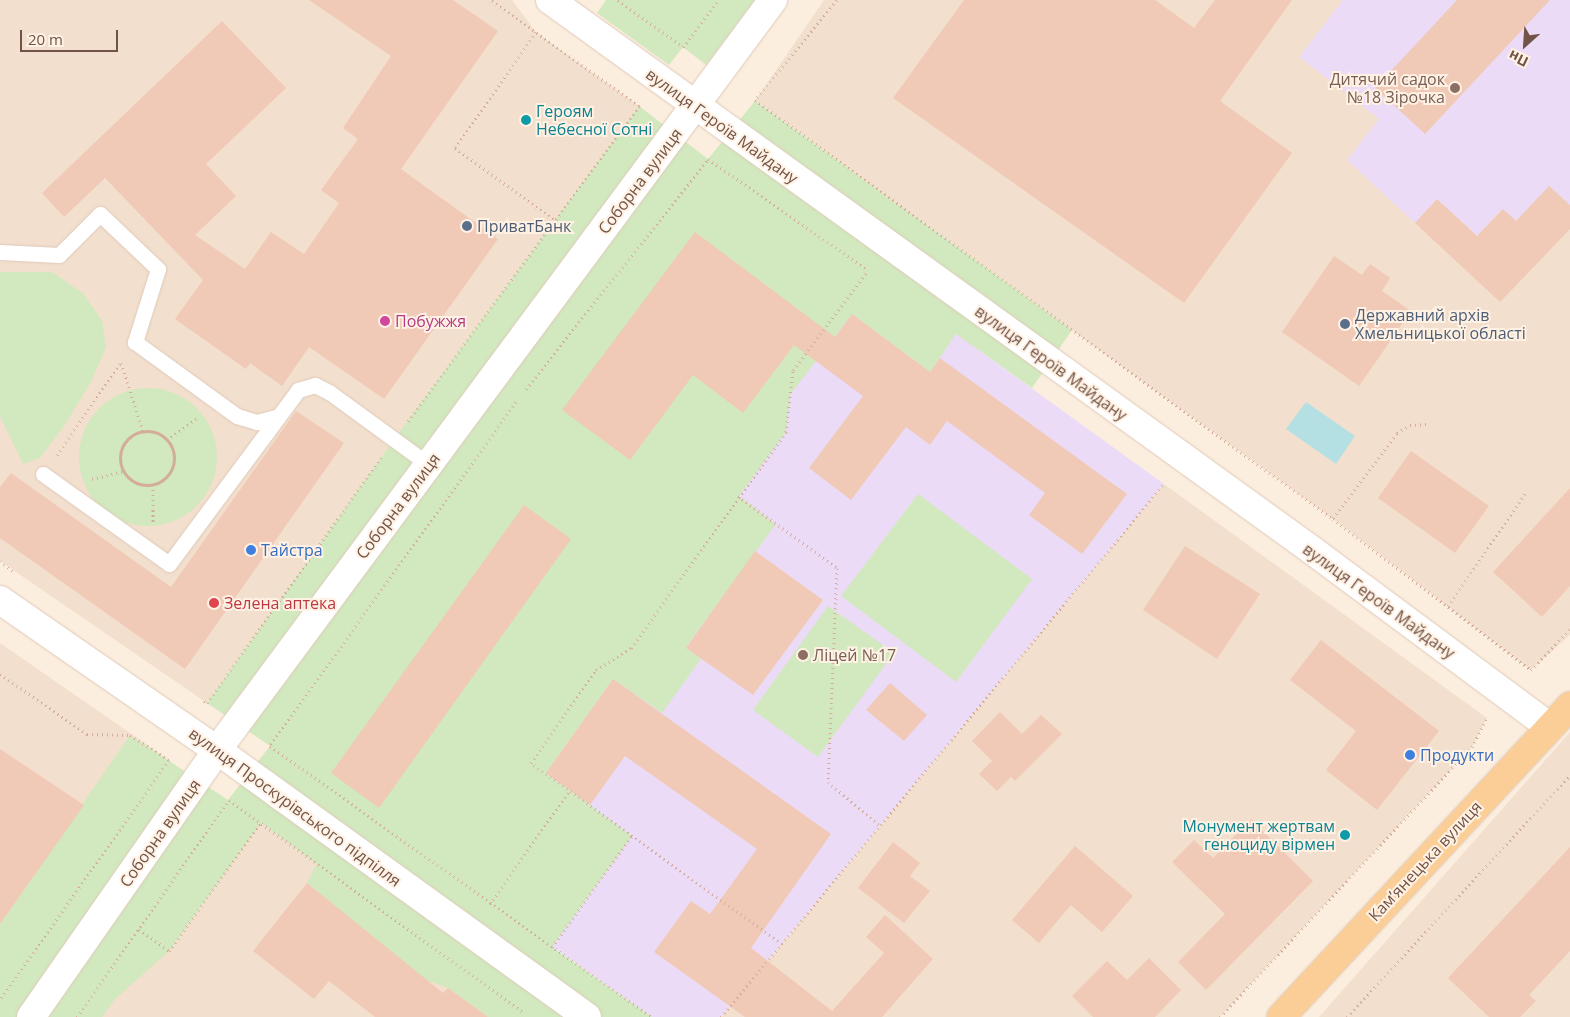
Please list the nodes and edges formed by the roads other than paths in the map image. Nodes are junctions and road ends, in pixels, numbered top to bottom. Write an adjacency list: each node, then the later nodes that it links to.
1 (550, 0): 3 (street, вулиця Героїв Майдану)
2 (773, 0): 3 (street, Соборна вулиця)
3 (695, 106): 6 (street, Соборна вулиця); 10 (street, вулиця Героїв Майдану)
4 (0, 252): 5 (lane)
5 (276, 417): 6 (lane); 7 (lane)
6 (429, 465): 11 (street, Соборна вулиця)
7 (43, 474)
8 (0, 600): 11 (street, вулиця Проскурівського підпілля)
9 (1570, 706): 10 (main road, Камʼянецька вулиця)
10 (1550, 727): 14 (main road, Камʼянецька вулиця)
11 (217, 750): 12 (street, Соборна вулиця); 13 (street, вулиця Проскурівського підпілля)
12 (31, 1017)
13 (587, 1017)
14 (1281, 1017)

